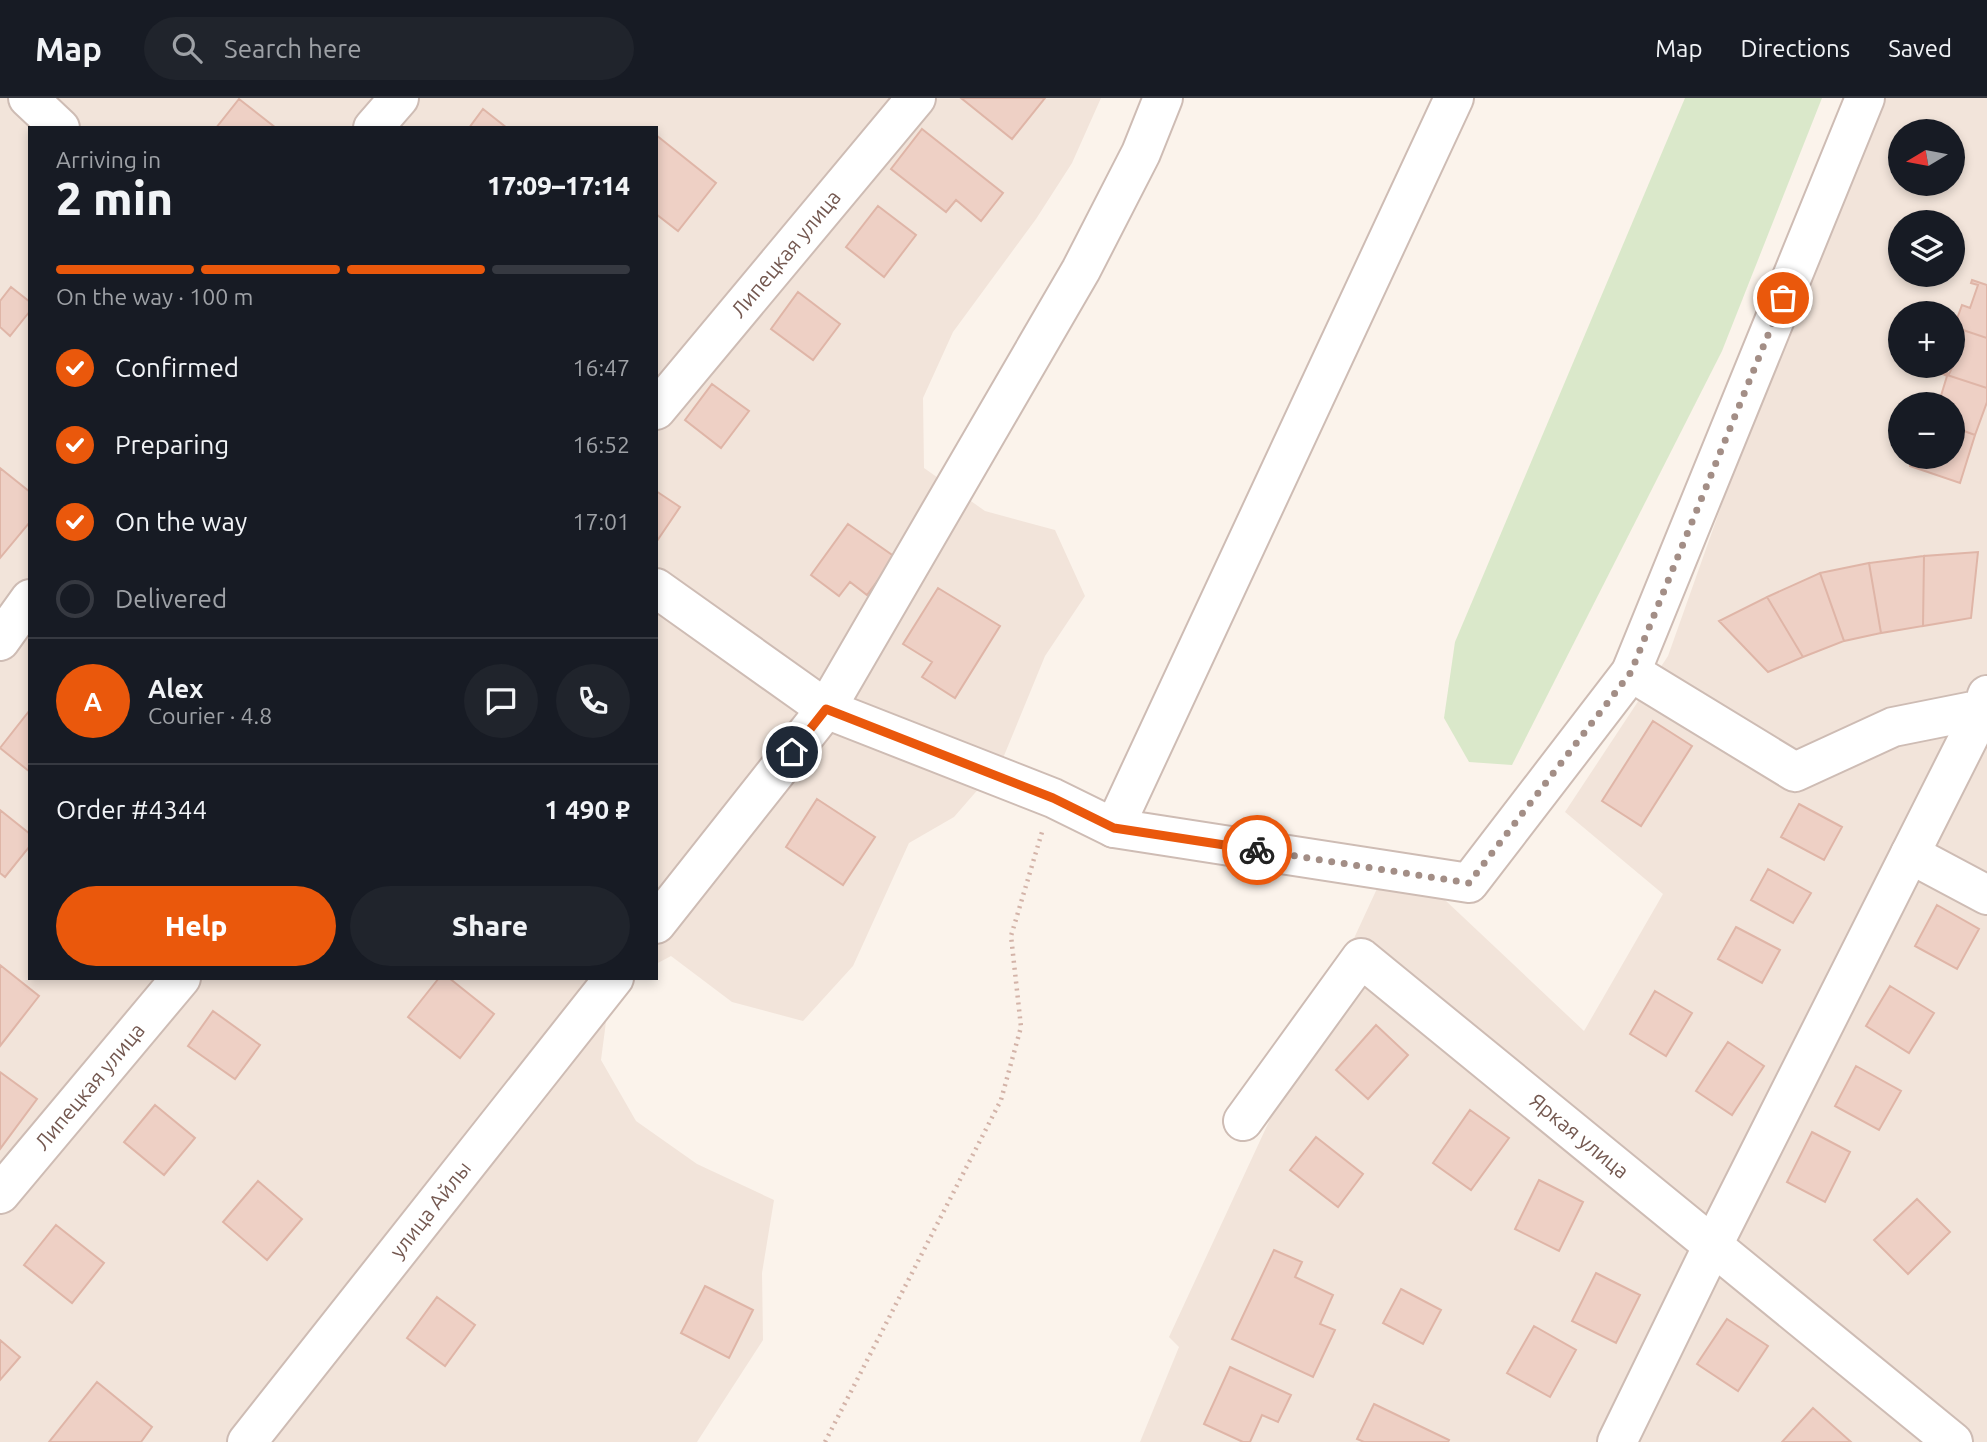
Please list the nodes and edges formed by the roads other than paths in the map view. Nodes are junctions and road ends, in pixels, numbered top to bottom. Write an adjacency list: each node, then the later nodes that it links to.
1 (28, 98): 7 (street)
2 (399, 98): 8 (street)
3 (916, 98): 9 (street, Липецкая улица)
4 (1163, 98): 15 (street)
5 (1454, 98): 16 (street)
6 (1865, 98): 13 (street)
7 (58, 126)
8 (375, 126)
9 (658, 408)
10 (658, 589): 15 (street)
11 (28, 602): 12 (street)
12 (0, 641)
13 (1631, 672): 14 (street); 16 (street)
14 (1985, 702): 17 (street)
15 (826, 709): 16 (street); 19 (street)
16 (1114, 828)
17 (1910, 854): 18 (street); 24 (street)
18 (1987, 895)
19 (658, 921)
20 (179, 980): 23 (street, Липецкая улица)
21 (612, 980): 25 (street, улица Айлы)
22 (1243, 1121): 24 (street, Яркая улица)
23 (0, 1194)
24 (1713, 1245): 26 (street); 27 (street, Яркая улица)
25 (247, 1442)
26 (1617, 1442)
27 (1953, 1442)

